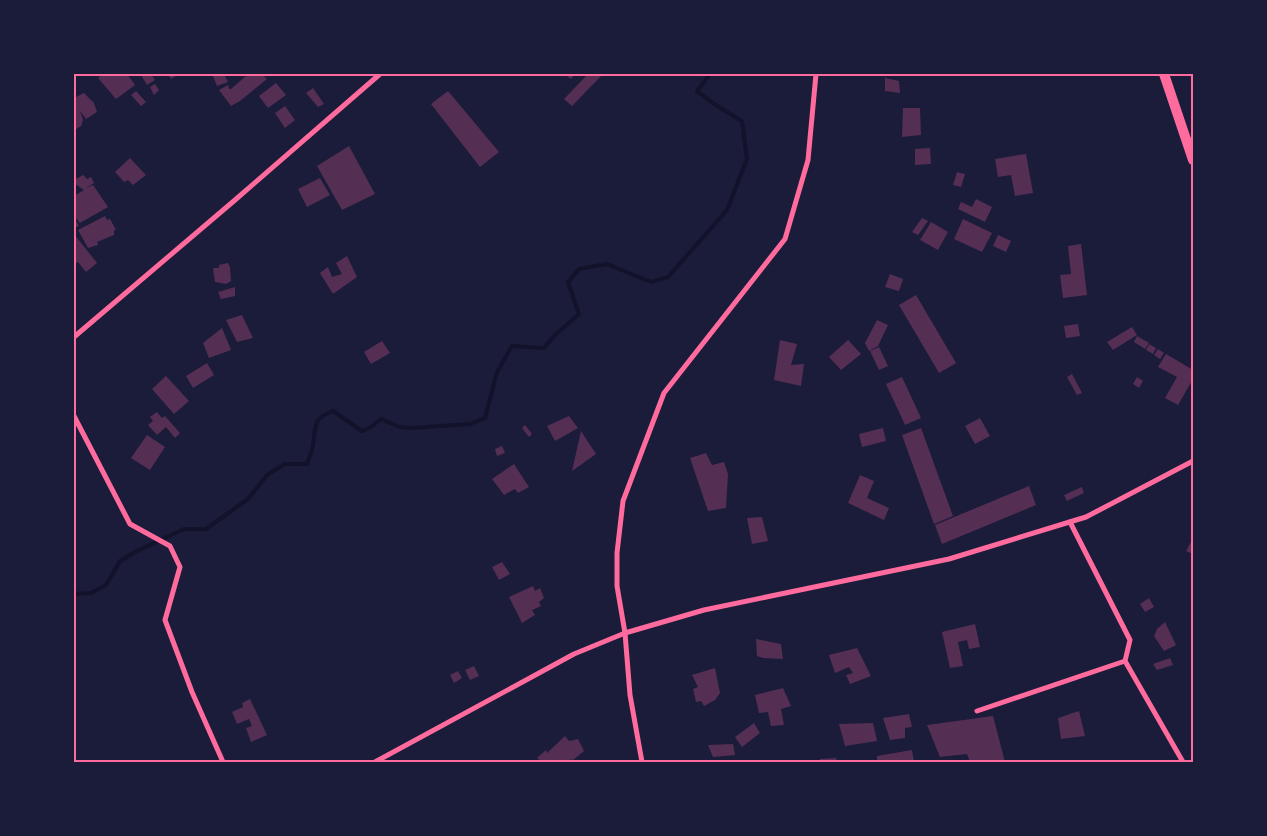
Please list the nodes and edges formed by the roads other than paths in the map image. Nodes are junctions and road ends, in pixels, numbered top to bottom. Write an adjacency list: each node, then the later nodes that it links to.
1 (380, 74): 5 (street)
2 (816, 74): 9 (street)
3 (1164, 74): 4 (highway)
4 (1193, 160)
5 (74, 337)
6 (74, 416): 12 (street)
7 (1193, 462): 8 (street)
8 (1070, 522): 9 (street); 10 (street)
9 (624, 633): 13 (street); 14 (street)
10 (1125, 661): 11 (street); 15 (street)
11 (977, 710)
12 (223, 762)
13 (375, 762)
14 (642, 762)
15 (1183, 762)

